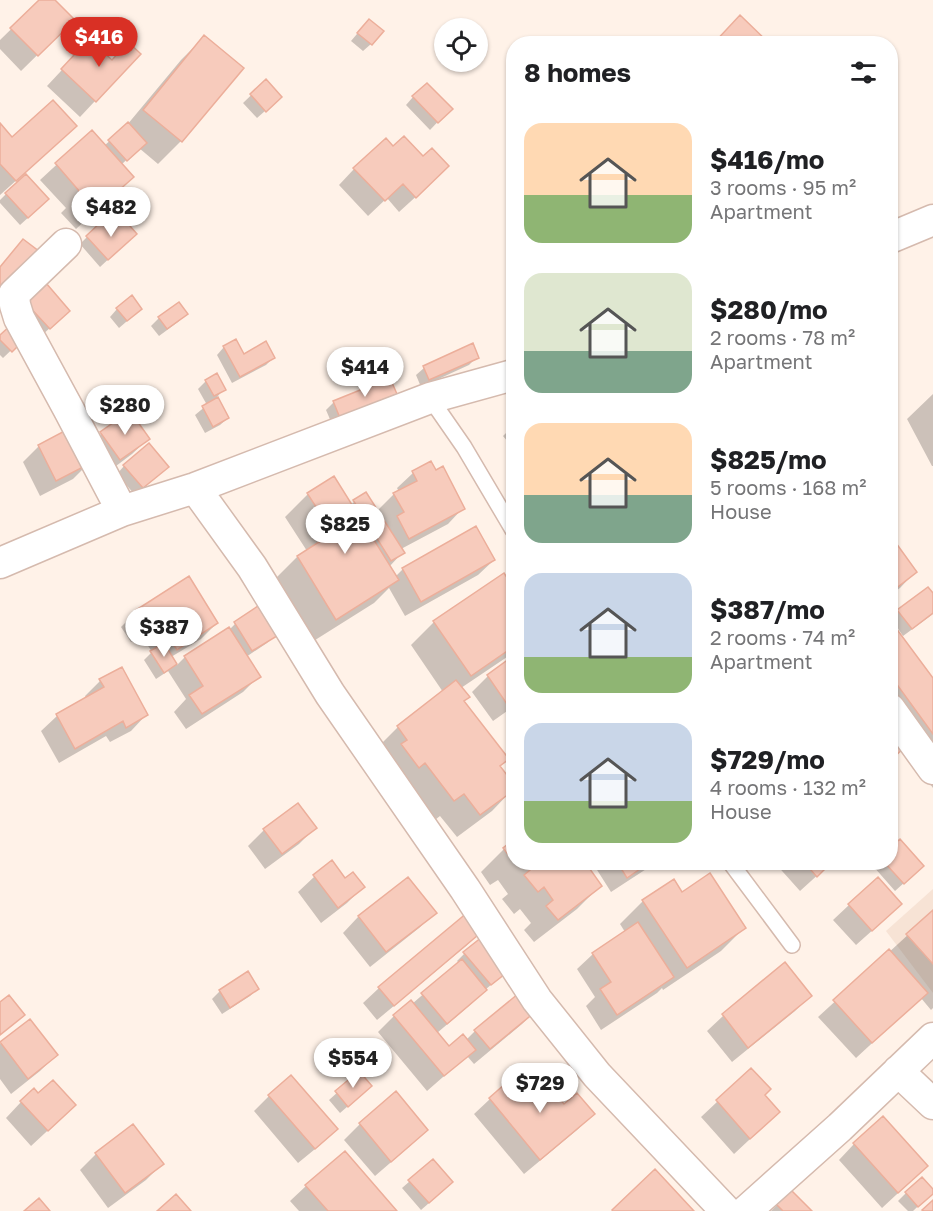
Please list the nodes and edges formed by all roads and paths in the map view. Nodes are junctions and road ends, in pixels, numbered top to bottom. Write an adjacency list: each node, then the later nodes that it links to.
1 (933, 220): 2 (street)
2 (898, 235)
3 (66, 244): 7 (street)
4 (506, 377): 5 (street)
5 (430, 398): 6 (street); 8 (lane)
6 (195, 488): 7 (street); 17 (street)
7 (122, 511): 9 (street)
8 (506, 518)
9 (0, 563)
10 (898, 720): 11 (street)
11 (933, 768)
12 (736, 870): 13 (lane)
13 (792, 945)
14 (933, 1038): 15 (street)
15 (898, 1071): 16 (street); 18 (street)
16 (933, 1104)
17 (726, 1211)
18 (746, 1211)

